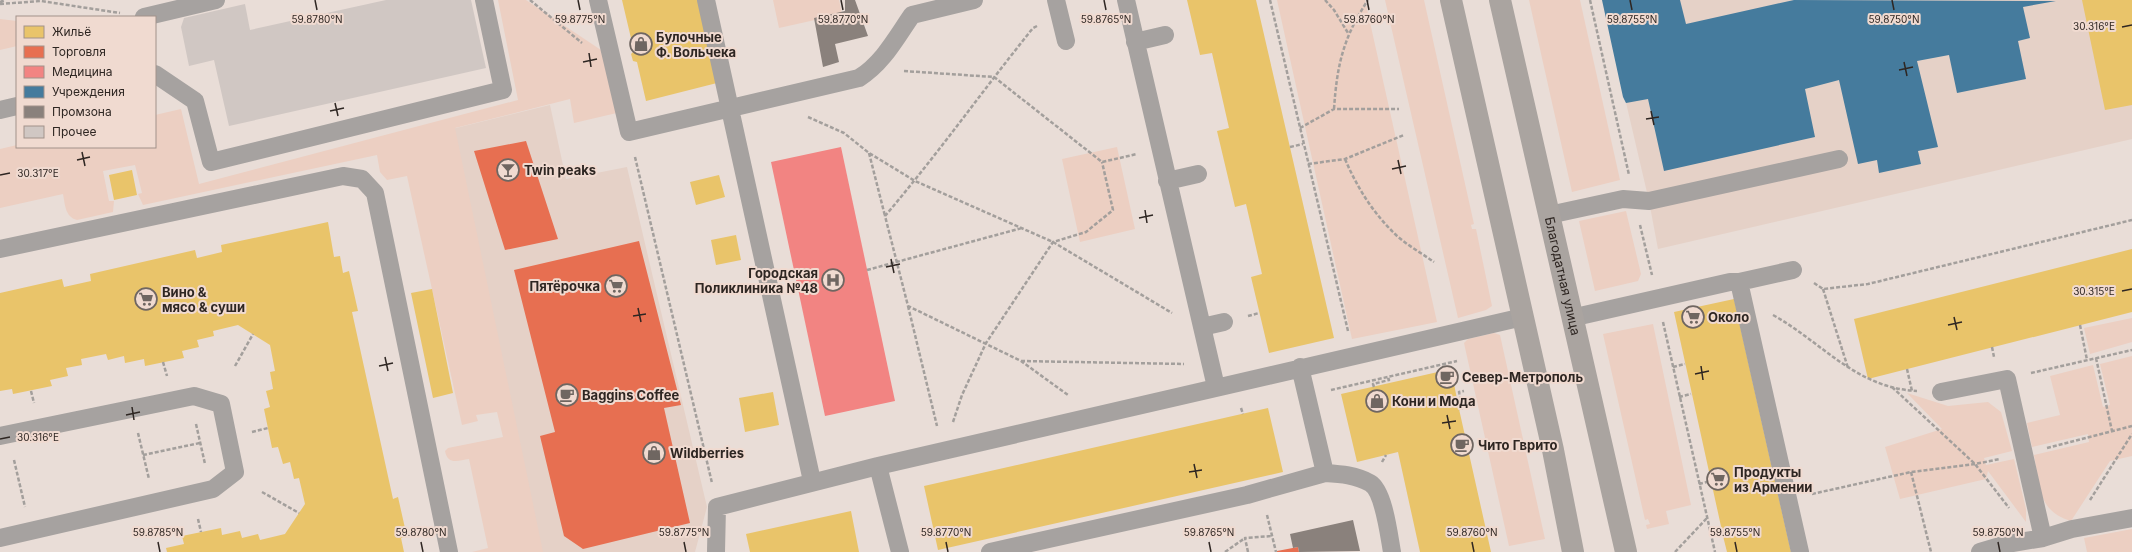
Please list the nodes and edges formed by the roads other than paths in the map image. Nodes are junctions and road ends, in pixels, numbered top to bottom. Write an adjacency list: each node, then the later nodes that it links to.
1 (216, 0): 10 (lane)
2 (484, 0): 14 (lane)
3 (598, 0): 16 (lane)
4 (706, 0): 16 (lane)
5 (974, 0): 16 (lane)
6 (1126, 0): 13 (lane)
7 (1451, 0): 25 (main road)
8 (1500, 0): 21 (main road, Благодатная улица)
9 (1058, 7): 12 (lane)
10 (148, 16)
11 (1165, 35): 13 (lane)
12 (1066, 41)
13 (1135, 42): 20 (lane)
14 (156, 71)
15 (16, 106): 17 (lane)
16 (730, 108): 35 (lane)
17 (0, 110)
18 (1839, 158): 21 (lane)
19 (1198, 174): 20 (lane)
20 (1167, 181): 28 (lane)
21 (1549, 215): 26 (main road, Благодатная улица)
22 (0, 249): 39 (lane)
23 (1793, 270): 24 (lane)
24 (1741, 290): 26 (lane); 46 (lane)
25 (1523, 317): 29 (lane); 44 (main road)
26 (1571, 318): 45 (main road, Благодатная улица)
27 (1224, 322): 28 (lane)
28 (1202, 327): 30 (lane)
29 (1300, 367): 30 (lane); 34 (lane)
30 (1216, 387): 33 (lane)
31 (1941, 392): 38 (lane)
32 (0, 436): 37 (lane)
33 (878, 466): 35 (lane); 41 (lane)
34 (1325, 473): 42 (lane); 43 (lane)
35 (812, 481): 40 (lane)
36 (2132, 518): 38 (lane)
37 (0, 538)
38 (2043, 538): 47 (lane)
39 (449, 552)
40 (716, 552)
41 (900, 552)
42 (990, 552)
43 (1392, 552)
44 (1573, 552)
45 (1626, 552)
46 (1800, 552)
47 (1980, 552)

